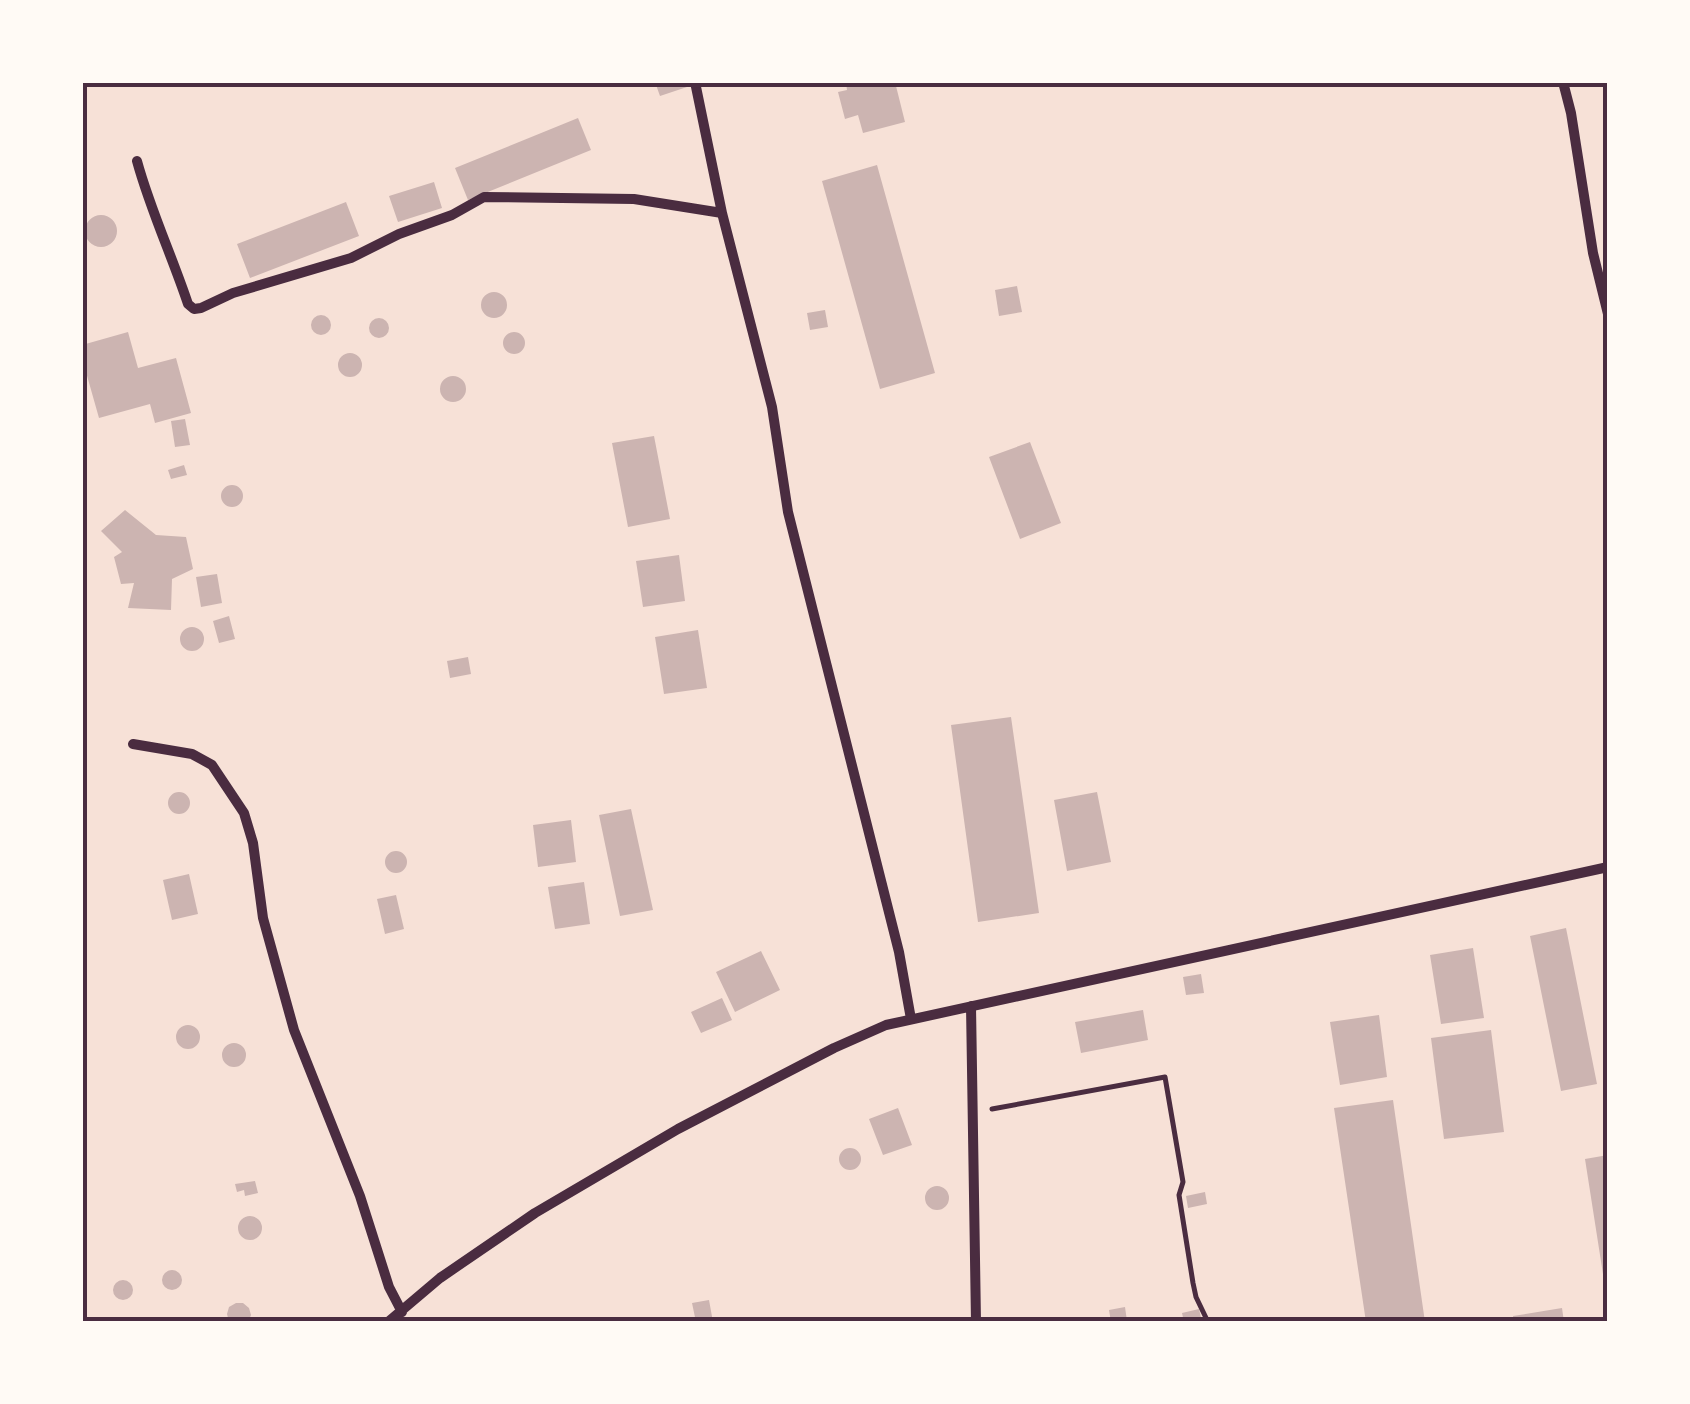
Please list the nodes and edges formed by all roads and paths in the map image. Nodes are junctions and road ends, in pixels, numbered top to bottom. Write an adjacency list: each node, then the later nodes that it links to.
1 (695, 82): 4 (street)
2 (1563, 82): 5 (street)
3 (136, 161): 4 (street)
4 (722, 213): 9 (street)
5 (1608, 314)
6 (133, 744): 11 (street)
7 (1608, 867): 8 (street)
8 (971, 1006): 9 (street); 10 (street)
9 (911, 1019): 11 (street)
10 (973, 1113): 13 (street); 14 (path)
11 (402, 1312): 12 (street)
12 (388, 1322)
13 (976, 1322)
14 (1208, 1322)

